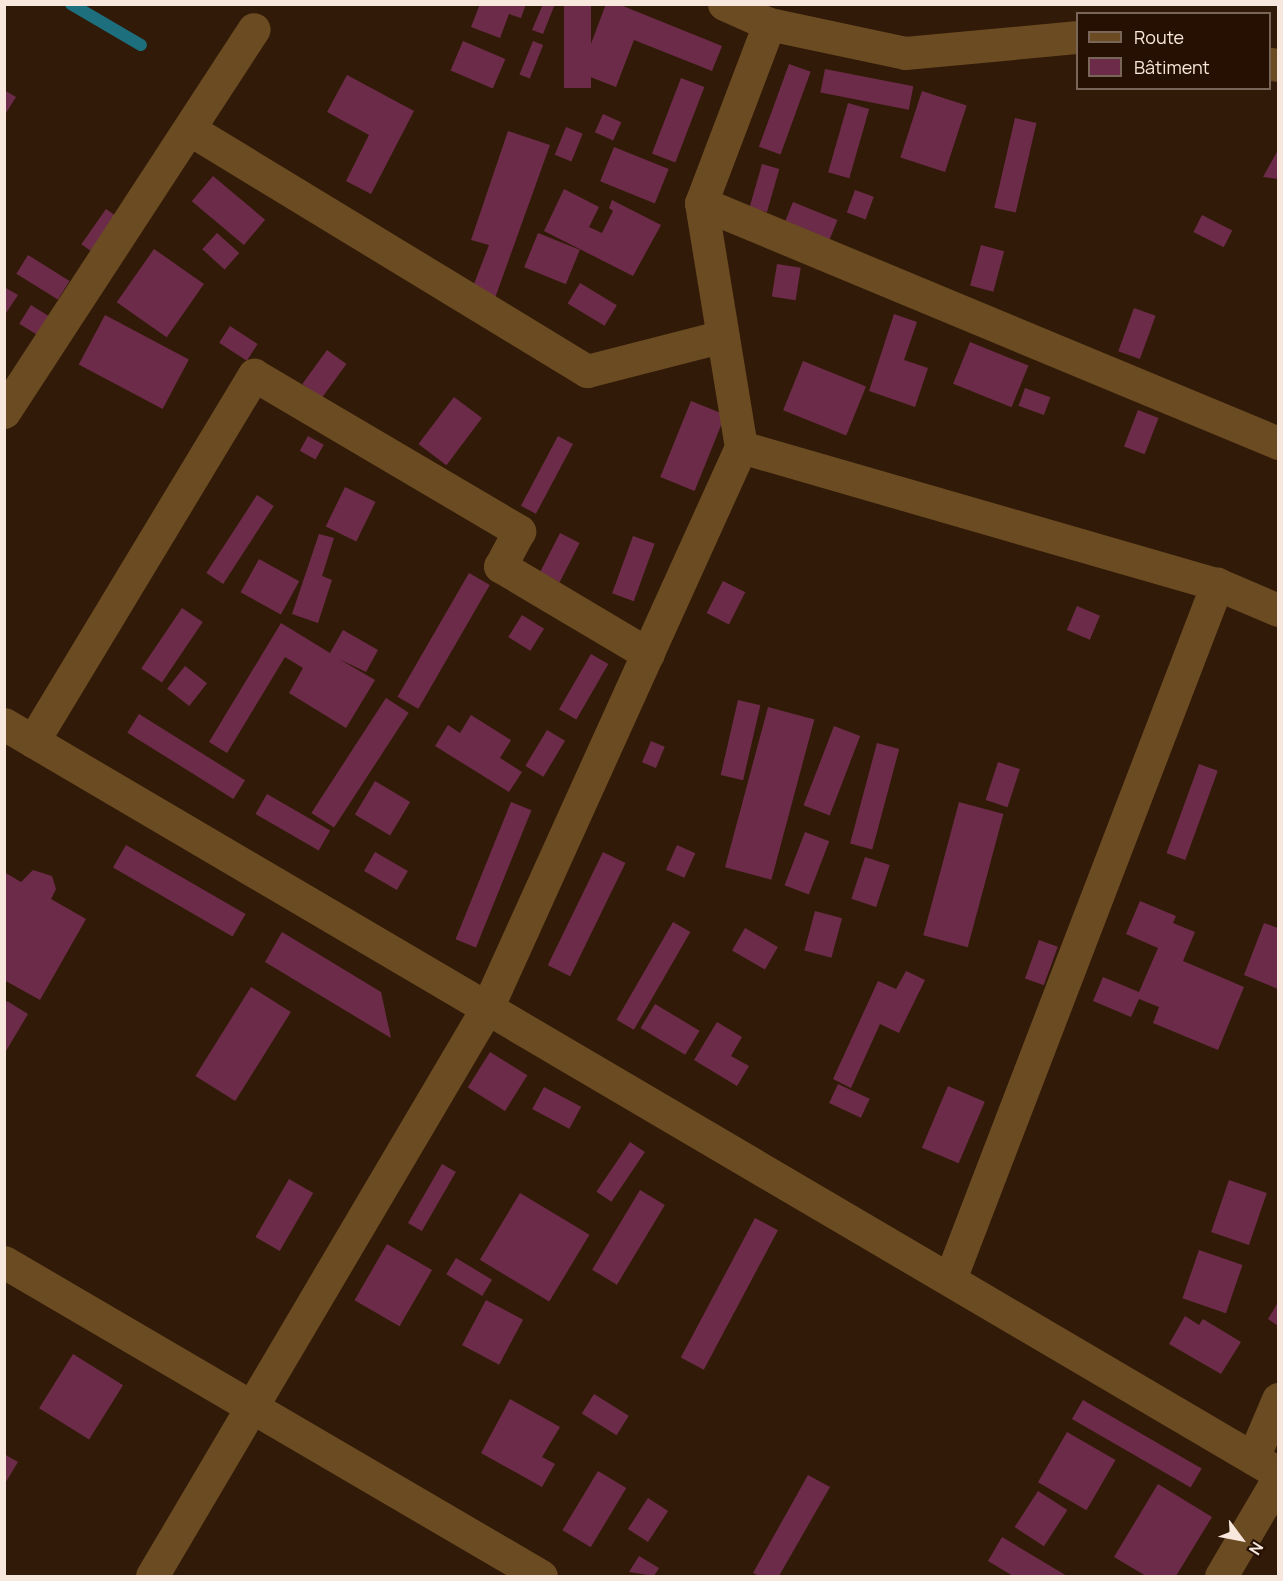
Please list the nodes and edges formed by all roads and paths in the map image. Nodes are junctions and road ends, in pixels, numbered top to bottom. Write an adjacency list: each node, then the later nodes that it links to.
1 (724, 4): 2 (street)
2 (769, 24): 4 (street); 6 (street)
3 (254, 29): 5 (street)
4 (1076, 37)
5 (189, 129): 7 (street); 8 (street)
6 (701, 203): 7 (street); 9 (street)
7 (723, 336): 10 (street)
8 (4, 412)
9 (1278, 443)
10 (741, 447): 11 (street); 13 (street)
11 (1217, 585): 12 (street); 18 (street)
12 (1278, 610)
13 (648, 654): 15 (street); 16 (street)
14 (4, 724): 15 (street)
15 (33, 741): 16 (street)
16 (487, 1008): 18 (street); 20 (street)
17 (4, 1262): 20 (street)
18 (950, 1279): 21 (street)
19 (1278, 1399): 21 (street)
20 (252, 1407): 23 (street); 24 (street)
21 (1266, 1465)
22 (1278, 1479): 25 (street)
23 (152, 1576)
24 (541, 1576)
25 (1221, 1576)

